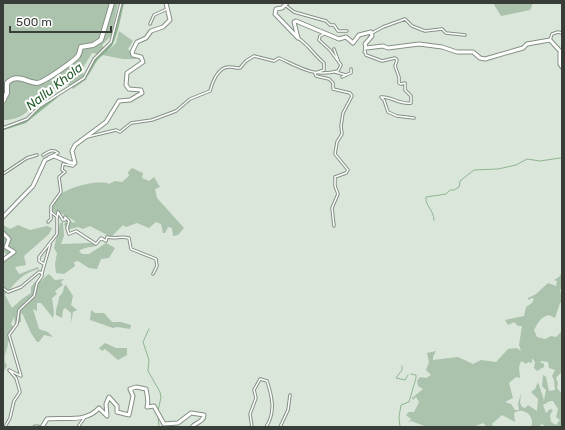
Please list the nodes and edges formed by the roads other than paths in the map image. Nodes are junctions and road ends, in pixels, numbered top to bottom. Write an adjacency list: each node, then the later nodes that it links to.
1 (112, 3): 23 (main road)
2 (121, 3): 25 (street)
3 (166, 3): 5 (street)
4 (286, 4): 7 (street); 12 (street)
5 (167, 9): 6 (street); 26 (street)
6 (150, 24)
7 (347, 30)
8 (372, 33): 10 (street); 11 (street); 14 (street)
9 (562, 33): 13 (street)
10 (328, 34): 12 (street); 16 (street)
11 (465, 35)
12 (298, 38): 20 (street)
13 (550, 40): 14 (street); 17 (street)
14 (365, 44): 24 (street)
15 (334, 49): 16 (street)
16 (338, 60): 19 (street)
17 (562, 67)
18 (351, 69): 21 (street)
19 (334, 72): 20 (street); 21 (street)
20 (315, 73): 26 (street); 36 (street)
21 (346, 75): 22 (street)
22 (342, 77)
23 (3, 101)
24 (414, 118)
25 (3, 128)
26 (87, 137): 30 (street)
27 (38, 155): 31 (street)
28 (44, 155): 29 (street)
29 (49, 157): 30 (street); 33 (street)
30 (74, 163): 32 (street)
31 (3, 174)
32 (51, 212): 34 (street); 35 (street)
33 (3, 217)
34 (57, 217): 38 (street); 42 (street)
35 (48, 222)
36 (334, 226)
37 (3, 233): 39 (street)
38 (50, 244): 40 (street); 40 (street)
39 (3, 260)
40 (44, 264): 41 (street)
41 (42, 273): 43 (street); 46 (street)
42 (153, 274)
43 (3, 288)
44 (290, 395): 52 (street)
45 (85, 417): 47 (street); 48 (street); 49 (street)
46 (5, 427)
47 (42, 427)
48 (78, 427)
49 (192, 427)
50 (252, 427): 51 (street)
51 (266, 427)
52 (280, 427)

